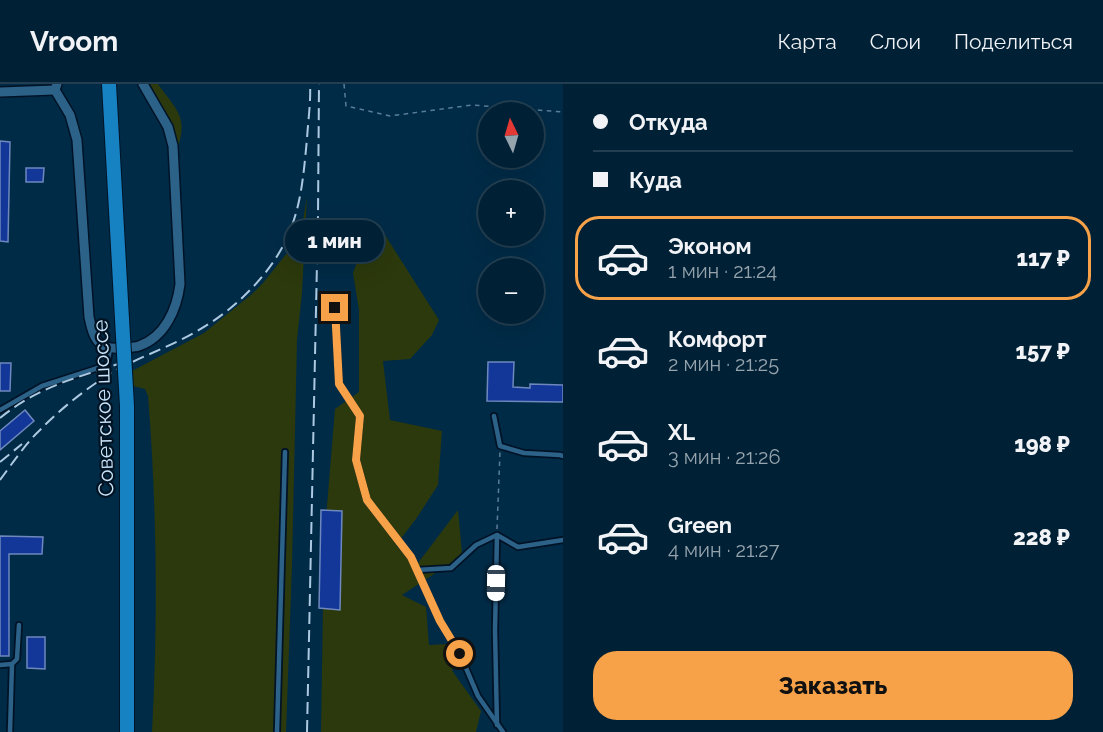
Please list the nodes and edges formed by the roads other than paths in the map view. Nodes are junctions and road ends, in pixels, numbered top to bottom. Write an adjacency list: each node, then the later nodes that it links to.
1 (109, 84): 20 (main road, Советское шоссе, bridge)
2 (143, 84): 7 (street)
3 (56, 87): 4 (street); 7 (street)
4 (34, 88): 5 (street)
5 (0, 92)
6 (335, 308): 14 (lane)
7 (110, 349): 8 (lane)
8 (0, 411)
9 (494, 416): 11 (lane)
10 (285, 452): 21 (lane)
11 (563, 456)
12 (497, 536): 13 (lane); 14 (lane); 18 (lane)
13 (563, 540)
14 (417, 570): 18 (lane)
15 (19, 625): 16 (lane)
16 (12, 664): 17 (lane); 19 (lane)
17 (0, 665)
18 (497, 725): 22 (lane)
19 (10, 732)
20 (127, 732)
21 (277, 732)
22 (502, 732)

